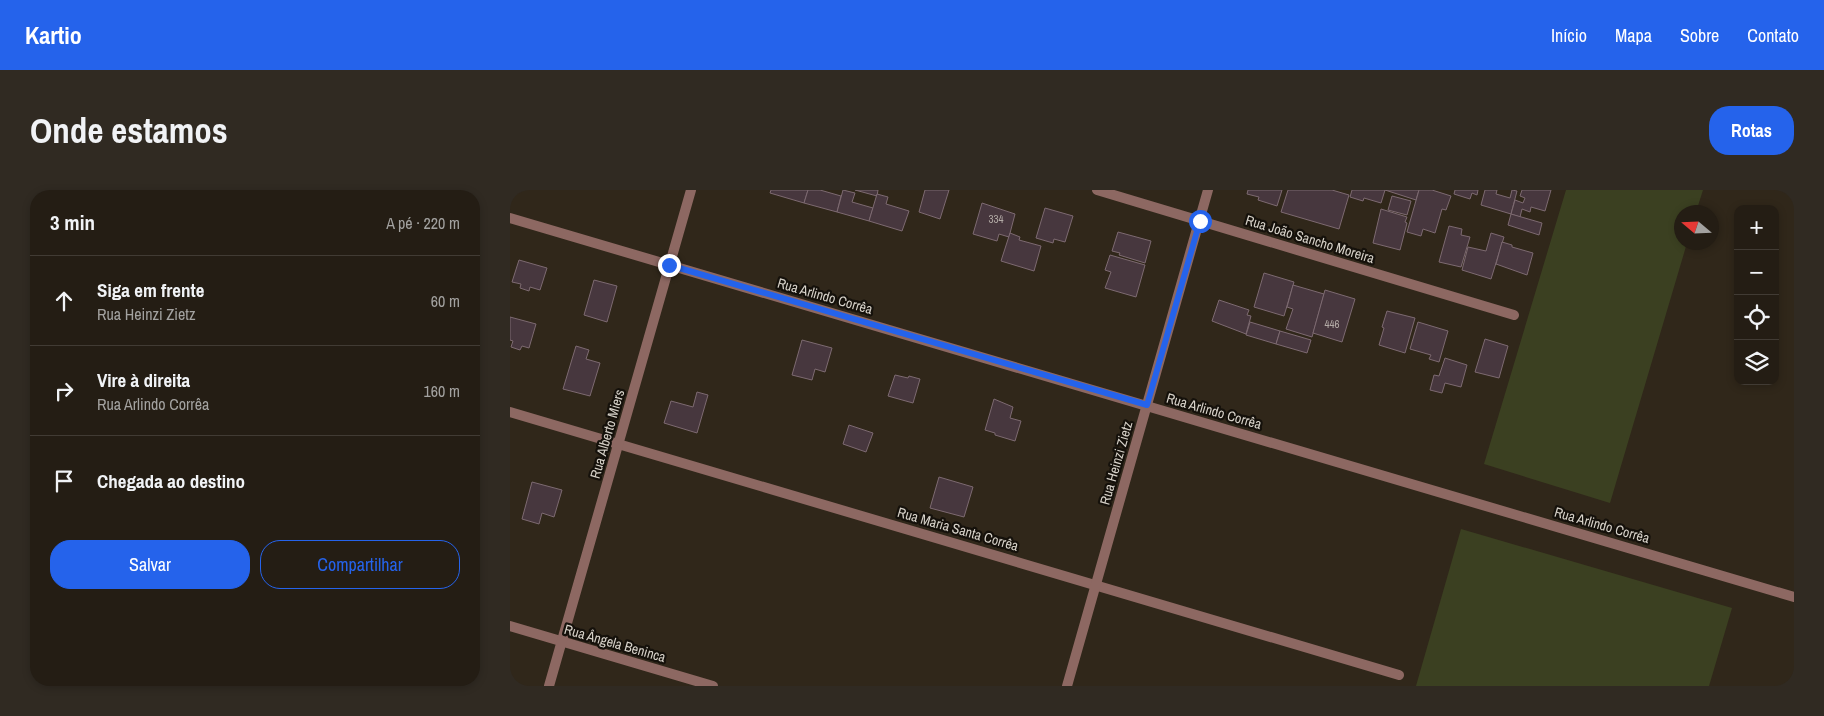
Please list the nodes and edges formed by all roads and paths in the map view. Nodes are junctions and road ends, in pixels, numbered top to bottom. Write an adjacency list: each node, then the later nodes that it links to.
1 (690, 190): 6 (street, Rua Alberto Miers)
2 (1097, 190): 5 (street, Rua João Sancho Moreira)
3 (1208, 190): 5 (street, Rua Heinzi Zietz)
4 (510, 218): 6 (street, Rua Arlindo Corrêa)
5 (1200, 221): 7 (street, Rua João Sancho Moreira); 8 (street, Rua Heinzi Zietz)
6 (669, 265): 8 (street, Rua Arlindo Corrêa); 10 (street, Rua Alberto Miers)
7 (1514, 315)
8 (1147, 405): 11 (street, Rua Heinzi Zietz); 12 (street, Rua Arlindo Corrêa)
9 (510, 412): 10 (street, Rua Maria Santa Corrêa)
10 (619, 443): 11 (street, Rua Maria Santa Corrêa); 14 (street, Rua Alberto Miers)
11 (1096, 584): 15 (street, Rua Maria Santa Corrêa); 18 (street, Rua Heinzi Zietz)
12 (1794, 597)
13 (510, 626): 14 (street, Rua Ângela Beninca)
14 (562, 642): 16 (street, Rua Alberto Miers); 17 (street, Rua Ângela Beninca)
15 (1398, 674)
16 (549, 686)
17 (713, 686)
18 (1068, 686)

